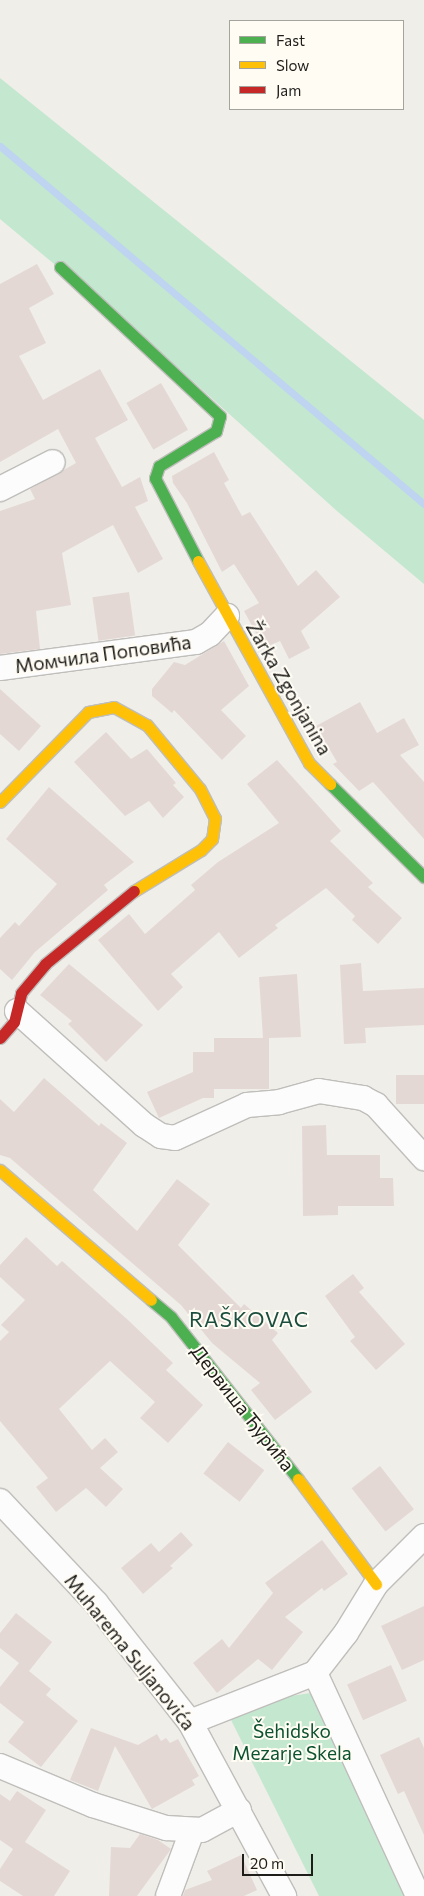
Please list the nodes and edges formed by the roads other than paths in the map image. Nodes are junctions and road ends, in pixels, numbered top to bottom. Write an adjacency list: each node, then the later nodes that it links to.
1 (60, 267): 4 (street, Žarka Zgonjanina)
2 (52, 462): 3 (street)
3 (0, 489)
4 (227, 616): 5 (street, Момчила Поповића); 7 (street, Žarka Zgonjanina)
5 (0, 668)
6 (0, 802): 8 (street)
7 (424, 877)
8 (18, 1011): 9 (street); 10 (street)
9 (0, 1038)
10 (424, 1158)
11 (0, 1170): 14 (street, Дервиша Ђурића)
12 (0, 1501): 16 (street, Muharema Suljanovića)
13 (424, 1536): 14 (street)
14 (376, 1584): 15 (street)
15 (315, 1674): 16 (street); 22 (street)
16 (190, 1722): 18 (street, Muharema Suljanovića)
17 (0, 1766): 19 (street)
18 (239, 1810): 19 (street); 21 (street, Muharema Suljanovića)
19 (192, 1831): 20 (street)
20 (168, 1896)
21 (284, 1896)
22 (418, 1896)

